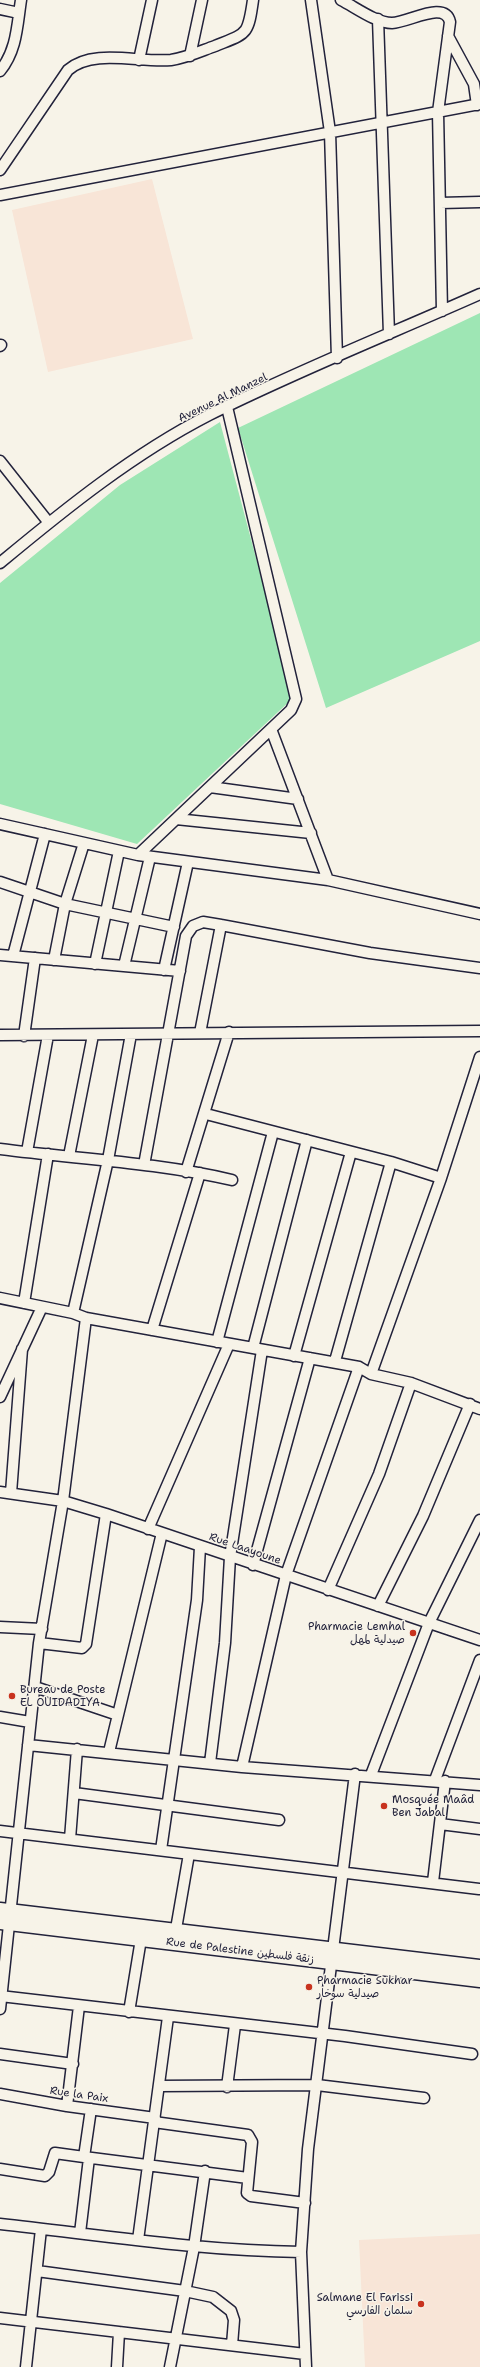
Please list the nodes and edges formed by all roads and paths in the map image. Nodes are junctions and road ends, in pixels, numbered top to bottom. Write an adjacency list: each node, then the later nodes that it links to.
1 (21, 0): 8 (street)
2 (152, 0): 13 (street)
3 (202, 0): 11 (street)
4 (253, 0): 11 (street)
5 (311, 0): 18 (street)
6 (341, 0): 9 (street)
7 (0, 9): 8 (street)
8 (19, 13): 12 (street)
9 (378, 19): 10 (street); 17 (street)
10 (448, 36): 15 (street); 16 (street)
11 (190, 56): 13 (street)
12 (5, 58): 14 (street)
13 (139, 60): 19 (street)
14 (0, 71)
15 (479, 105): 16 (street)
16 (438, 112): 17 (street); 22 (street)
17 (381, 123): 18 (street); 25 (street)
18 (330, 132): 20 (street); 26 (street)
19 (0, 170)
20 (0, 195)
21 (480, 202): 22 (street)
22 (440, 203): 24 (street)
23 (480, 294): 24 (street, Avenue Al Manzel)
24 (442, 310): 25 (street, Avenue Al Manzel)
25 (389, 334): 26 (street, Avenue Al Manzel)
26 (337, 358): 27 (street, Avenue Al Manzel)
27 (227, 407): 29 (street, Avenue Al Manzel); 31 (street)
28 (0, 460): 29 (street)
29 (48, 523): 30 (street, Avenue Al Manzel)
30 (0, 563)
31 (271, 729): 32 (street); 33 (street)
32 (210, 786): 33 (street); 34 (street)
33 (298, 799): 36 (street)
34 (176, 819): 36 (street); 40 (street)
35 (0, 824): 37 (street)
36 (311, 833): 43 (street)
37 (45, 834): 38 (street); 45 (street)
38 (84, 843): 39 (street); 46 (street)
39 (119, 851): 40 (street); 47 (street)
40 (138, 855): 41 (street)
41 (150, 857): 42 (street); 49 (street)
42 (188, 862): 43 (street); 51 (street)
43 (328, 880): 48 (street)
44 (0, 882): 45 (street)
45 (30, 892): 46 (street); 53 (street)
46 (65, 904): 47 (street); 55 (street)
47 (106, 913): 49 (street); 56 (street)
48 (480, 914)
49 (136, 919): 51 (street); 57 (street)
50 (221, 925): 58 (street); 60 (street); 64 (street)
51 (174, 927): 59 (street)
52 (0, 955): 53 (street)
53 (13, 956): 54 (street)
54 (35, 958): 55 (street); 68 (street)
55 (54, 960): 56 (street)
56 (95, 964): 57 (street)
57 (124, 966): 59 (street)
58 (480, 968)
59 (164, 970): 60 (street)
60 (180, 971): 63 (street)
61 (480, 1031): 62 (street)
62 (229, 1032): 64 (street); 71 (street)
63 (168, 1033): 64 (street); 65 (street); 81 (street)
64 (200, 1033)
65 (131, 1034): 67 (street); 79 (street)
66 (48, 1035): 67 (street); 68 (street); 75 (street)
67 (93, 1035): 78 (street)
68 (24, 1036): 69 (street)
69 (0, 1038)
70 (480, 1058): 84 (street)
71 (206, 1114): 72 (street); 82 (street)
72 (273, 1132): 73 (street); 92 (street)
73 (307, 1140): 76 (street); 95 (street)
74 (1, 1151): 75 (street)
75 (27, 1152): 77 (street)
76 (351, 1152): 80 (street); 96 (street)
77 (48, 1154): 78 (street); 87 (street)
78 (69, 1156): 79 (street)
79 (108, 1160): 81 (street); 89 (street)
80 (391, 1162): 84 (street); 98 (street)
81 (144, 1165): 82 (street)
82 (186, 1172): 83 (street)
83 (200, 1173): 85 (street); 91 (street)
84 (441, 1178): 100 (street)
85 (232, 1180)
86 (0, 1298): 87 (street)
87 (24, 1303): 88 (street)
88 (42, 1307): 89 (street); 94 (street)
89 (73, 1313): 90 (street)
90 (86, 1318): 91 (street); 107 (street)
91 (152, 1330): 92 (street)
92 (217, 1342): 93 (street)
93 (229, 1344): 95 (street); 110 (street)
94 (22, 1349): 102 (street); 106 (street)
95 (257, 1349): 96 (street); 113 (street)
96 (294, 1356): 97 (street)
97 (310, 1358): 98 (street); 114 (street)
98 (335, 1361): 99 (street)
99 (359, 1367): 100 (street); 115 (street)
100 (370, 1374): 101 (street)
101 (411, 1383): 103 (street); 116 (street)
102 (0, 1397)
103 (470, 1404): 104 (street); 117 (street)
104 (480, 1408)
105 (0, 1492): 106 (street, Rue Laayoune)
106 (12, 1493): 107 (street, Rue Laayoune)
107 (63, 1501): 108 (street, Rue Laayoune); 120 (street)
108 (106, 1514): 110 (street, Rue Laayoune); 122 (street)
109 (480, 1520): 118 (street)
110 (148, 1528): 111 (street, Rue Laayoune)
111 (162, 1533): 112 (street, Rue Laayoune); 125 (street)
112 (200, 1547): 113 (street, Rue Laayoune); 131 (street)
113 (230, 1557): 114 (street, Rue Laayoune); 132 (street)
114 (253, 1564): 115 (street, Rue Laayoune)
115 (286, 1575): 116 (street, Rue Laayoune); 133 (street)
116 (328, 1590): 117 (street, Rue Laayoune)
117 (378, 1606): 118 (street, Rue Laayoune)
118 (429, 1623): 121 (street, Rue Laayoune); 135 (street)
119 (0, 1627): 120 (street)
120 (42, 1629): 122 (street)
121 (480, 1640)
122 (39, 1643): 124 (street)
123 (480, 1660): 136 (street)
124 (35, 1687): 125 (street); 127 (street)
125 (118, 1715): 130 (street)
126 (0, 1717): 127 (street)
127 (30, 1722): 128 (street)
128 (28, 1745): 129 (street); 144 (street)
129 (77, 1749): 130 (street); 138 (street)
130 (109, 1752): 131 (street)
131 (174, 1759): 132 (street); 139 (street)
132 (210, 1763): 133 (street)
133 (242, 1766): 134 (street)
134 (354, 1774): 135 (street); 148 (street)
135 (371, 1775): 136 (street)
136 (440, 1781): 137 (street); 141 (street)
137 (480, 1785)
138 (74, 1793): 139 (street); 145 (street)
139 (167, 1805): 140 (street); 146 (street)
140 (279, 1820)
141 (440, 1824): 142 (street); 149 (street)
142 (480, 1829)
143 (0, 1831): 144 (street)
144 (19, 1833): 145 (street); 151 (street)
145 (70, 1839): 146 (street)
146 (161, 1850): 147 (street)
147 (189, 1854): 148 (street); 152 (street)
148 (342, 1872): 149 (street); 154 (street)
149 (433, 1882): 150 (street)
150 (479, 1888)
151 (5, 1916): 152 (main road, Rue de Palestine زنقة فلسطين); 153 (main road, Rue de Palestine زنقة فلسطين); 156 (street)
152 (176, 1929): 154 (main road, Rue de Palestine زنقة فلسطين)
153 (141, 1939): 154 (main road, Rue de Palestine زنقة فلسطين); 159 (street)
154 (333, 1956): 155 (main road, Rue de Palestine زنقة فلسطين); 162 (street)
155 (480, 1972)
156 (1, 1997): 157 (street); 158 (street)
157 (79, 2006): 159 (street); 165 (street)
158 (0, 2009)
159 (129, 2012): 160 (street)
160 (168, 2017): 161 (street); 167 (street)
161 (235, 2025): 162 (street); 168 (street)
162 (323, 2034): 164 (street); 166 (street)
163 (0, 2054): 165 (street)
164 (472, 2054)
165 (73, 2064): 171 (street)
166 (317, 2085): 168 (street); 170 (street); 179 (street)
167 (159, 2086): 168 (street); 173 (street)
168 (227, 2087)
169 (0, 2094): 171 (street, Rue la Paix)
170 (424, 2098)
171 (67, 2106): 172 (street, Rue la Paix)
172 (91, 2108): 173 (street, Rue la Paix); 174 (street)
173 (154, 2120): 175 (street); 178 (street, Rue la Paix)
174 (87, 2157): 175 (street); 176 (street); 182 (street)
175 (147, 2165): 177 (street); 183 (street)
176 (0, 2169)
177 (205, 2172): 178 (street); 184 (street)
178 (248, 2178): 179 (street)
179 (305, 2202): 185 (street)
180 (0, 2224): 181 (street)
181 (40, 2229): 182 (street); 186 (street)
182 (80, 2233): 183 (street)
183 (138, 2240): 184 (street)
184 (194, 2247): 185 (street); 187 (street)
185 (301, 2252): 193 (street)
186 (37, 2271): 187 (street); 189 (street)
187 (184, 2291): 191 (street); 192 (street)
188 (0, 2318): 189 (street)
189 (30, 2321): 190 (street); 194 (street)
190 (119, 2332): 191 (street); 195 (street)
191 (176, 2337): 192 (street); 196 (street)
192 (232, 2345): 193 (street)
193 (305, 2354): 197 (street)
194 (26, 2367)
195 (117, 2367)
196 (170, 2367)
197 (306, 2367)

